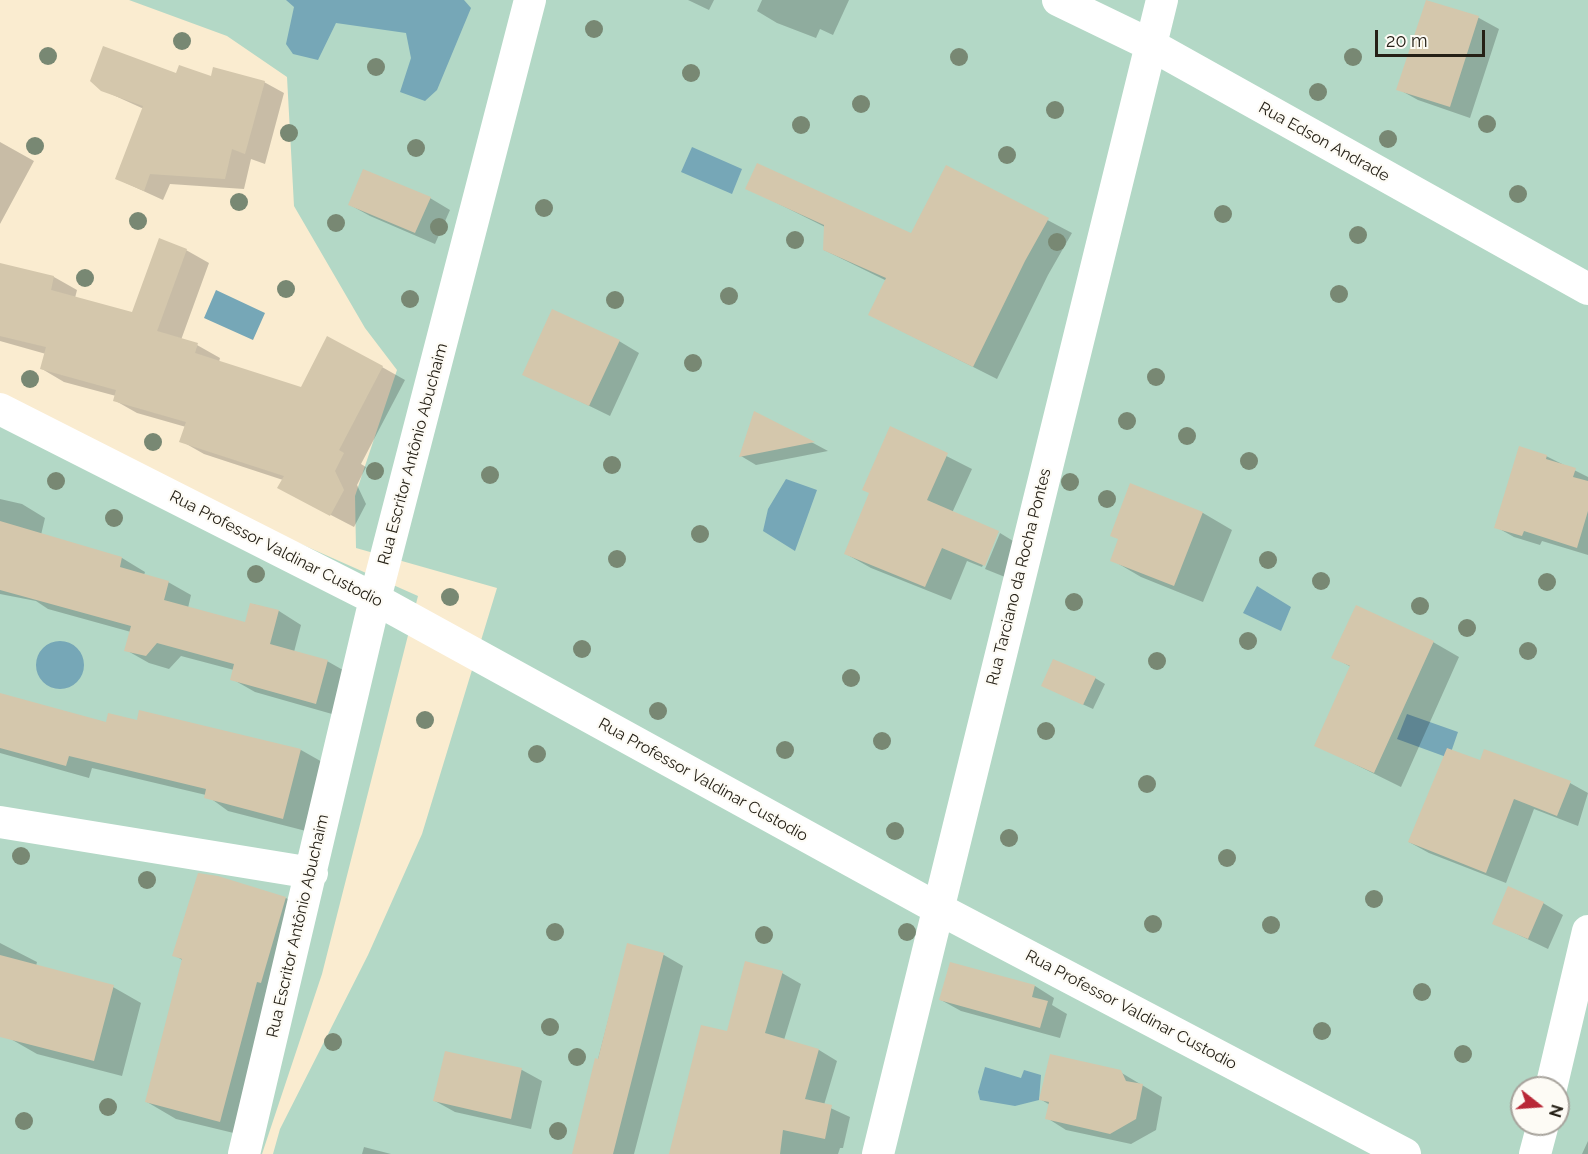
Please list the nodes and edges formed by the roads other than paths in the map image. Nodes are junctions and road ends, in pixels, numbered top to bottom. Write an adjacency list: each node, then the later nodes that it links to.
1 (530, 0): 7 (street, Rua Escritor Antônio Abuchaim)
2 (1058, 0): 4 (street, Rua Edson Andrade)
3 (1162, 0): 4 (street, Rua Tarciano da Rocha Pontes)
4 (1151, 45): 5 (street, Rua Edson Andrade); 10 (street, Rua Tarciano da Rocha Pontes)
5 (1588, 290)
6 (0, 409): 7 (street, Rua Professor Valdinar Custodio)
7 (375, 599): 9 (street, Rua Escritor Antônio Abuchaim); 10 (street, Rua Professor Valdinar Custodio)
8 (0, 822): 9 (street)
9 (312, 873): 14 (street, Rua Escritor Antônio Abuchaim)
10 (937, 909): 15 (street, Rua Tarciano da Rocha Pontes); 16 (street, Rua Professor Valdinar Custodio)
11 (1588, 931): 12 (street)
12 (1554, 1076)
13 (1539, 1136): 17 (street)
14 (244, 1154)
15 (878, 1154)
16 (1405, 1154)
17 (1535, 1154)

